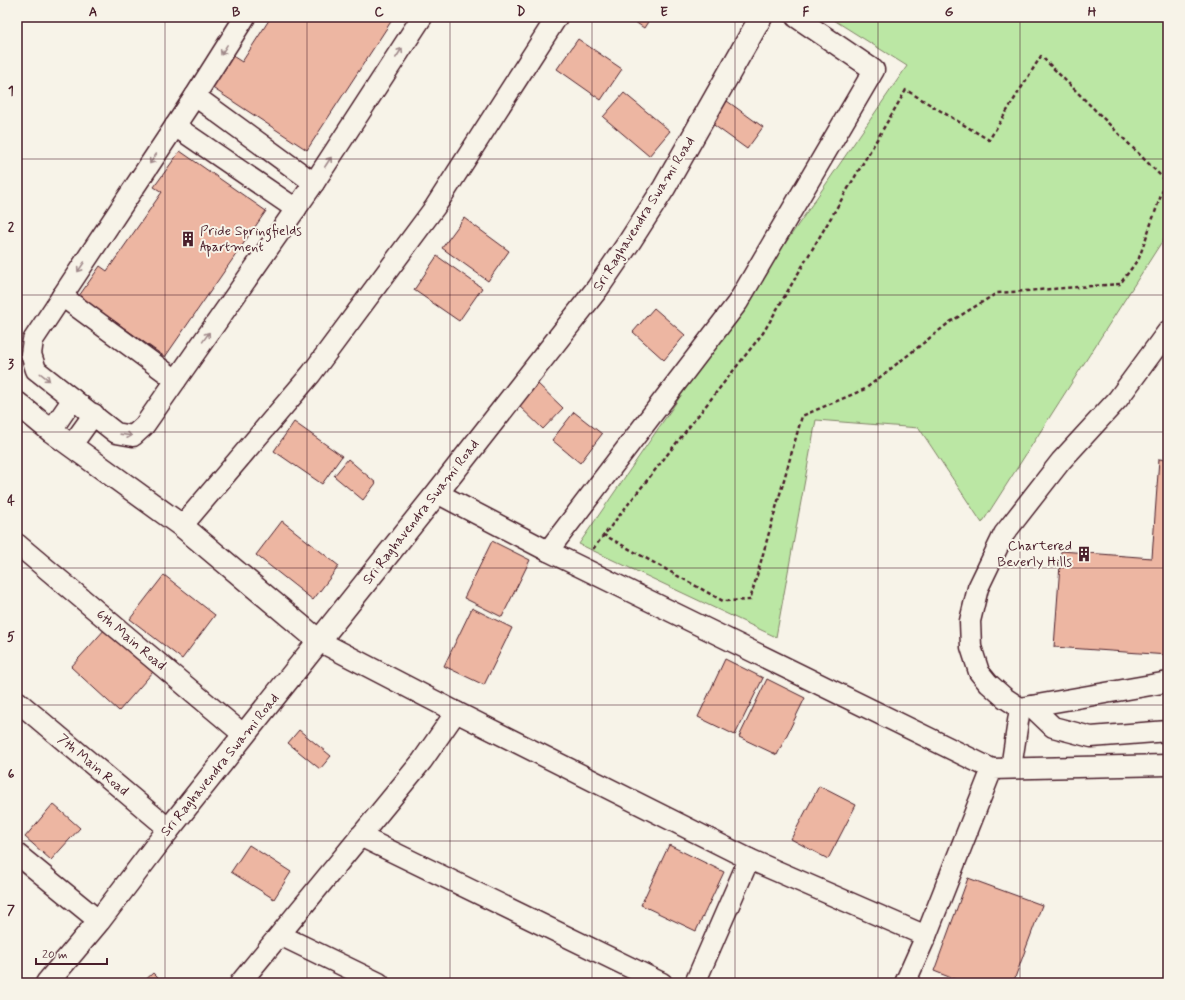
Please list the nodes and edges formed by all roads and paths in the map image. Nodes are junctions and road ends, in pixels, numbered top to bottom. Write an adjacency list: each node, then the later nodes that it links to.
1 (245, 17): 6 (street, one-way to 6)
2 (422, 17): 8 (street, one-way to 2)
3 (557, 17): 19 (street)
4 (762, 17): 18 (street, Sri Raghavendra Swami Road)
5 (796, 17): 22 (street)
6 (195, 96): 7 (street); 8 (street)
7 (175, 126): 9 (street); 10 (street, one-way to 10)
8 (314, 183): 9 (street)
9 (296, 209): 12 (street, one-way to 9)
10 (62, 296): 12 (street); 13 (street, one-way to 13)
11 (1168, 331): 27 (street)
12 (176, 380): 15 (street, one-way to 12)
13 (73, 399): 15 (street); 16 (street)
14 (17, 403): 16 (street)
15 (94, 414): 17 (street)
16 (51, 431): 17 (street)
17 (71, 446): 19 (street)
18 (437, 493): 22 (street); 24 (street, Sri Raghavendra Swami Road)
19 (182, 526): 24 (street)
20 (604, 535): 20 (path); 23 (path)
21 (17, 544): 30 (street, 6th Main Road)
22 (548, 551): 23 (street)
23 (579, 567): 32 (street)
24 (319, 641): 28 (street); 30 (street, Sri Raghavendra Swami Road)
25 (1168, 682): 27 (street)
26 (17, 701): 33 (street, 7th Main Road)
27 (1025, 707): 29 (street); 32 (street)
28 (456, 712): 34 (street); 36 (street)
29 (1168, 730)
30 (244, 735): 33 (street, Sri Raghavendra Swami Road)
31 (1168, 765): 32 (street)
32 (1001, 769): 39 (street)
33 (169, 829): 37 (street, Sri Raghavendra Swami Road)
34 (360, 836): 38 (street); 43 (street)
35 (17, 854): 37 (street)
36 (749, 859): 39 (street); 44 (street)
37 (99, 921): 40 (street, Sri Raghavendra Swami Road)
38 (280, 935): 41 (street); 42 (street)
39 (926, 936): 45 (street)
40 (47, 983)
41 (240, 983)
42 (379, 983)
43 (662, 983)
44 (695, 983)
45 (905, 983)

